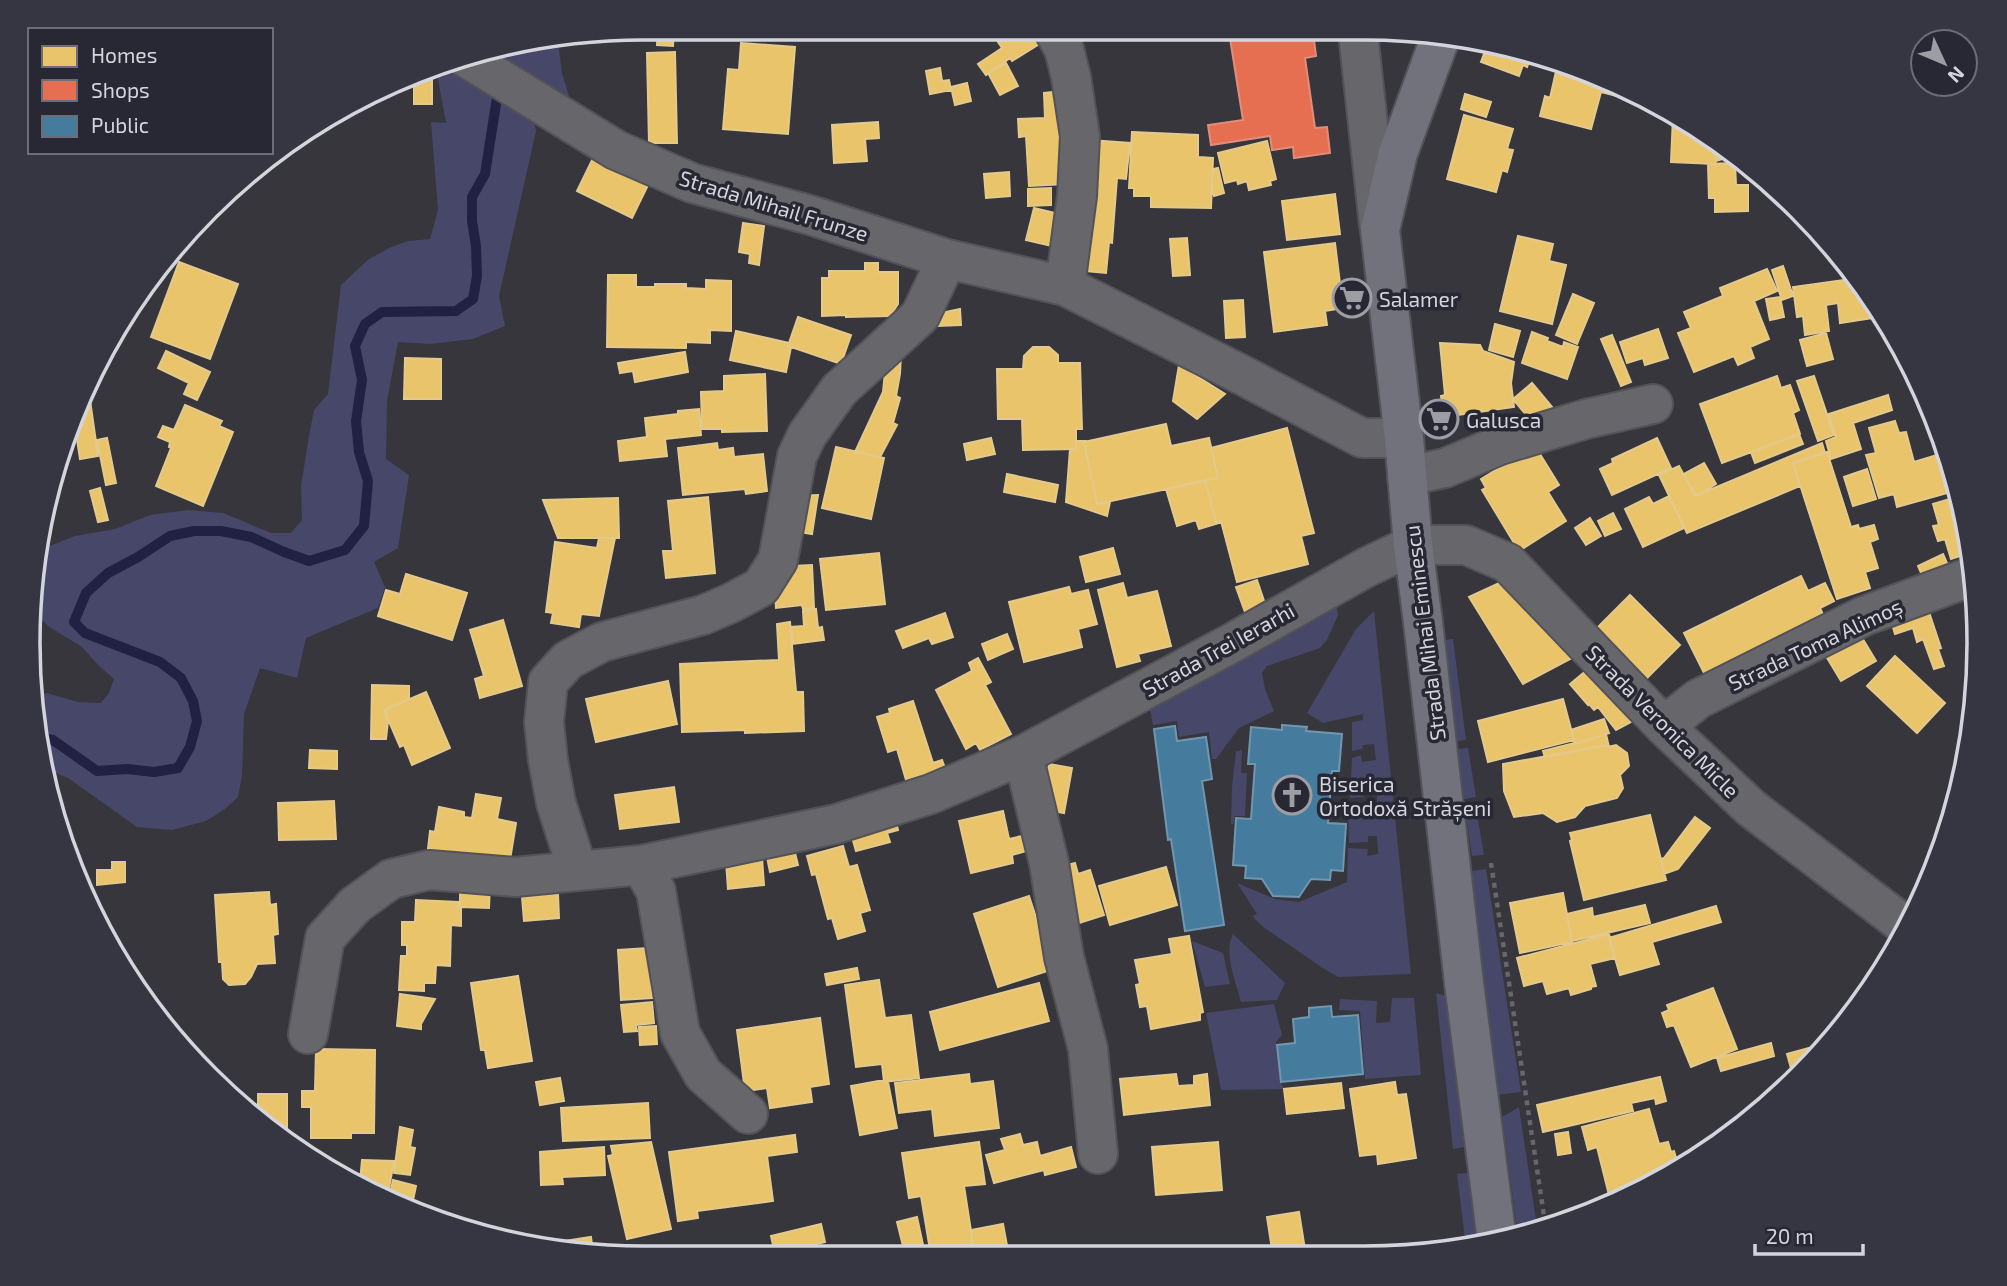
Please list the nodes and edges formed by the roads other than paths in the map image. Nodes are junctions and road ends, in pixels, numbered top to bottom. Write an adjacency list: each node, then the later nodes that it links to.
1 (1059, 40): 7 (street)
2 (1359, 40): 5 (street)
3 (1438, 45): 5 (main road, Strada Mihai Eminescu)
4 (476, 64): 6 (street, Strada Mihail Frunze)
5 (1380, 230): 9 (main road, Strada Mihai Eminescu)
6 (947, 259): 7 (street, Strada Mihail Frunze); 16 (street)
7 (1065, 286): 9 (street, Strada Mihail Frunze)
8 (1653, 404): 10 (street)
9 (1404, 438): 10 (main road, Strada Mihai Eminescu)
10 (1407, 476): 11 (main road, Strada Mihai Eminescu)
11 (1413, 545): 13 (street, Strada Veronica Micle); 14 (street, Strada Trei Ierarhi); 21 (main road, Strada Mihai Eminescu)
12 (1963, 580): 13 (street, Strada Toma Alimoș)
13 (1664, 726): 17 (street, Strada Veronica Micle)
14 (1023, 755): 15 (street, Strada Trei Ierarhi); 20 (street)
15 (640, 865): 16 (street, Strada Trei Ierarhi); 19 (street)
16 (578, 871): 18 (street, Strada Trei Ierarhi)
17 (1899, 921)
18 (308, 1034)
19 (748, 1114)
20 (1098, 1154)
21 (1496, 1231)

